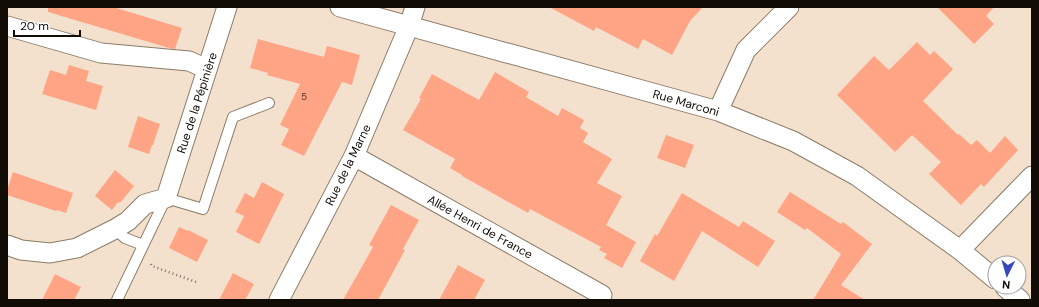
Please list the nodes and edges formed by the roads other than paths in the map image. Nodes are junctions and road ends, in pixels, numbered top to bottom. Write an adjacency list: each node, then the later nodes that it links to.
1 (227, 7): 7 (street, Rue de la Pépinière)
2 (340, 7): 6 (street, Rue Marconi)
3 (415, 7): 6 (street, Rue de la Marne)
4 (789, 7): 9 (street)
5 (7, 26): 7 (street)
6 (409, 26): 9 (street, Rue Marconi); 10 (street, Rue de la Marne)
7 (207, 69): 12 (street, Rue de la Pépinière)
8 (269, 103): 12 (lane)
9 (718, 111): 16 (street, Rue Marconi)
10 (354, 156): 19 (street, Rue de la Marne); 20 (street, Allée Henri de France)
11 (1032, 176): 16 (street)
12 (166, 198): 13 (street); 15 (lane, Rue de la Pépinière)
13 (115, 229): 14 (street); 15 (lane)
14 (7, 245)
15 (143, 245): 18 (lane, Rue de la Pépinière)
16 (960, 250): 17 (street, Rue Marconi)
17 (987, 272)
18 (117, 300)
19 (279, 300)
20 (599, 300)

